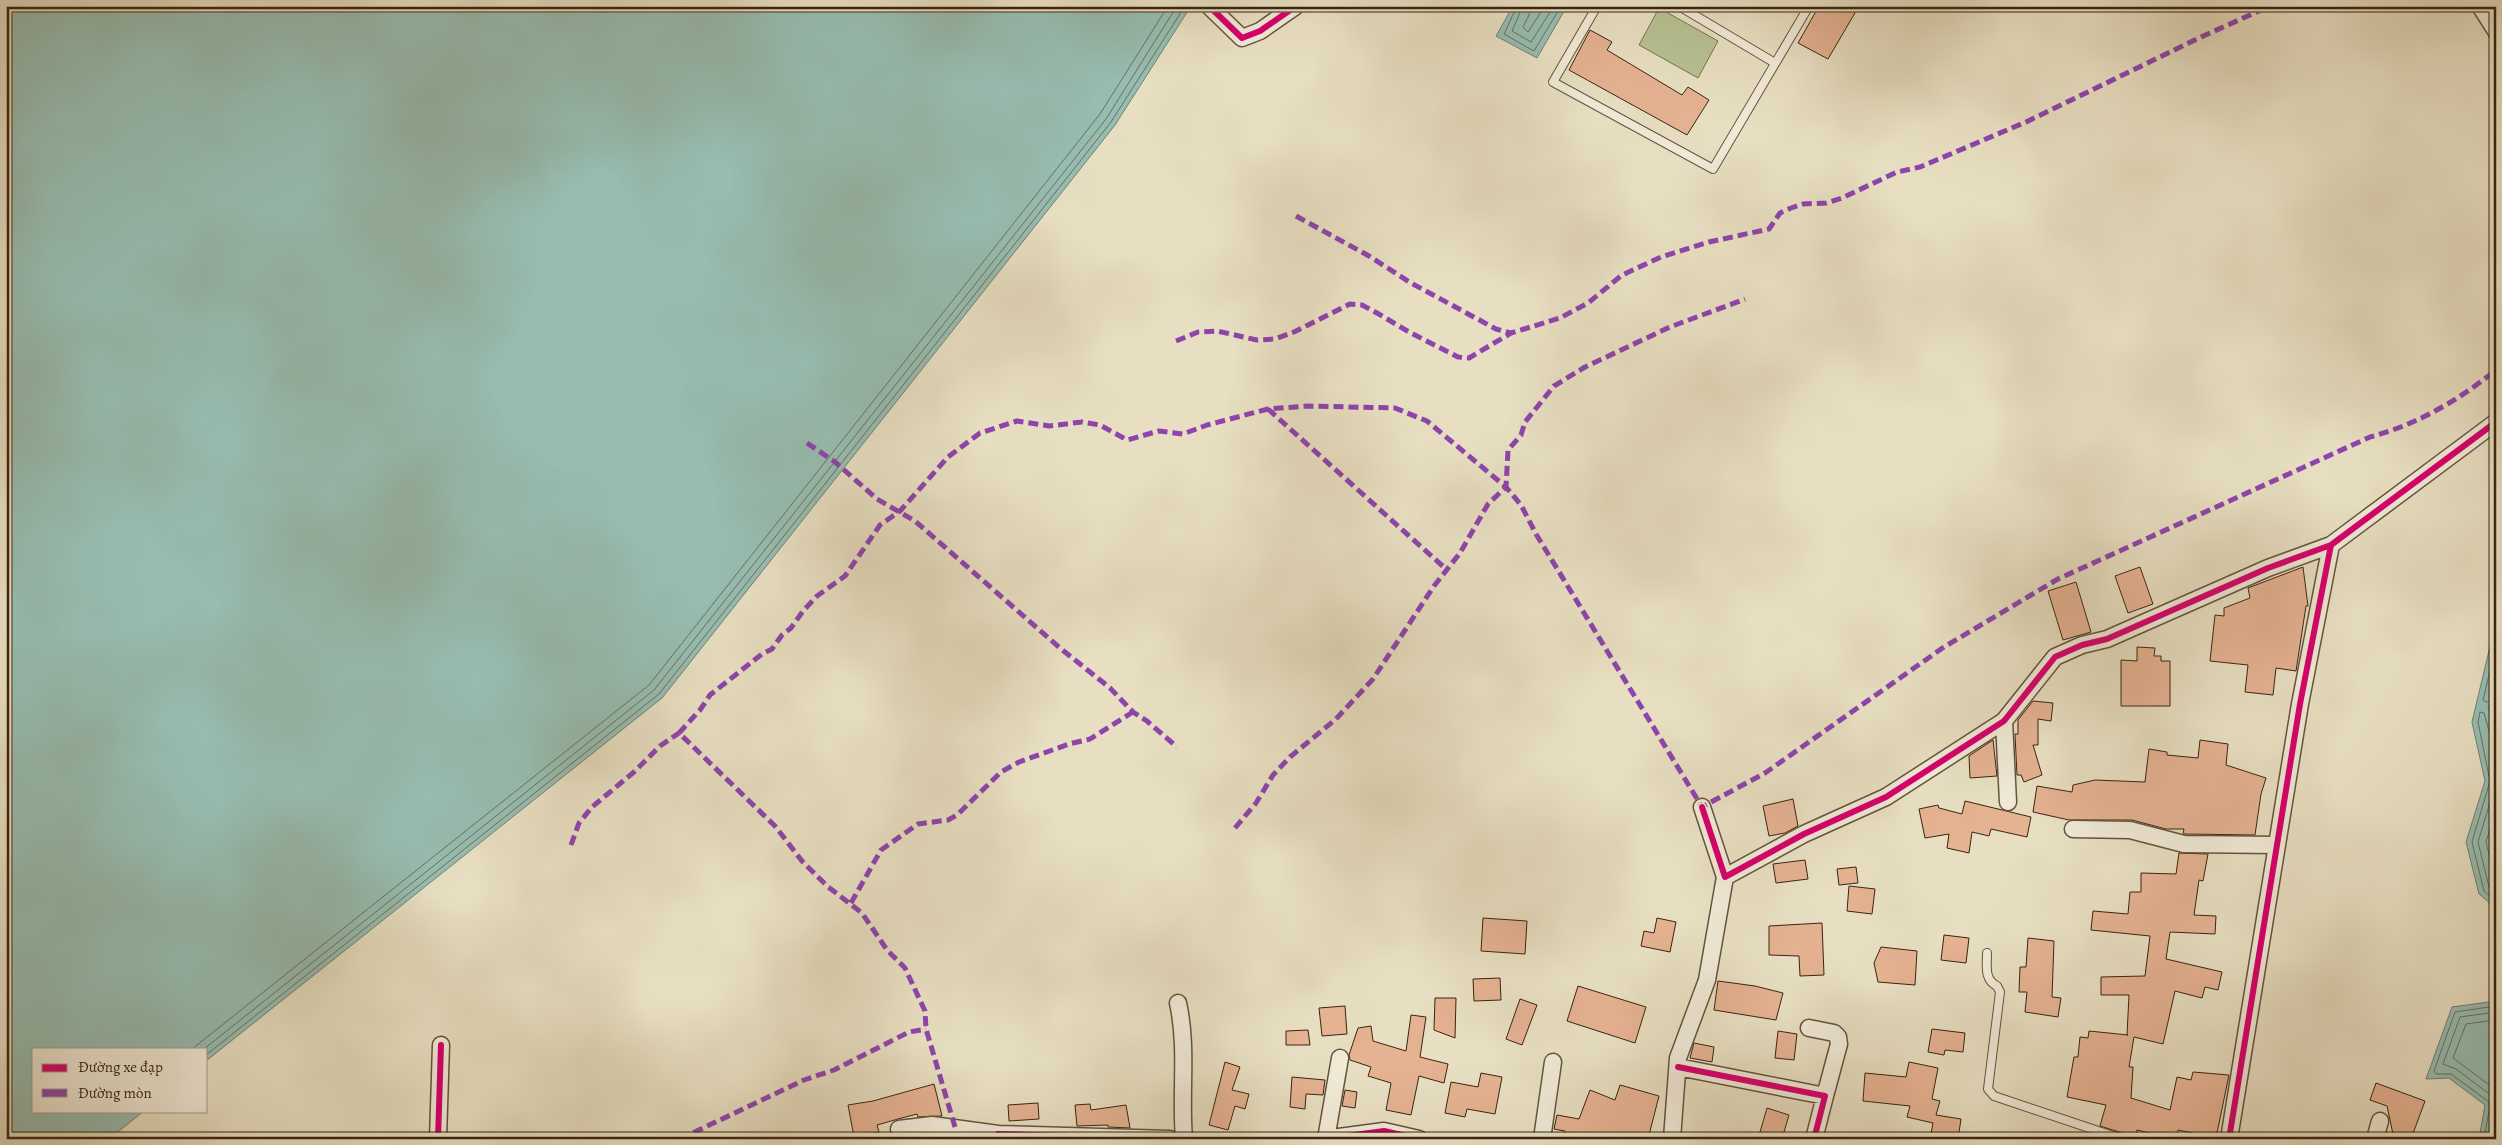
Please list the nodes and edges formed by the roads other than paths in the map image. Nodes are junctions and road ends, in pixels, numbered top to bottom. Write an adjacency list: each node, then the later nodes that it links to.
1 (1209, 6): 2 (street)
2 (1296, 6)
3 (1597, 6): 8 (lane)
4 (1679, 6): 8 (lane)
5 (1809, 6): 8 (lane)
6 (2480, 6): 7 (street)
7 (2496, 31)
8 (1776, 63)
9 (2496, 422): 10 (street)
10 (2331, 545): 11 (street); 15 (street)
11 (2004, 721): 12 (street); 16 (street)
12 (2008, 802)
13 (1702, 807): 16 (street)
14 (2072, 829): 15 (street)
15 (2277, 845): 37 (street)
16 (1725, 877): 23 (street)
17 (1987, 953): 36 (lane)
18 (1178, 1004): 30 (street)
19 (1809, 1028): 24 (street)
20 (441, 1044): 28 (street)
21 (1340, 1058): 31 (street)
22 (1553, 1062): 33 (street)
23 (1678, 1067): 24 (street); 34 (street)
24 (1825, 1096): 35 (street)
25 (2380, 1121): 38 (street)
26 (899, 1129): 27 (street)
27 (998, 1137): 29 (street)
28 (438, 1139)
29 (1170, 1139)
30 (1184, 1139)
31 (1325, 1139): 32 (street)
32 (1419, 1139)
33 (1542, 1139)
34 (1672, 1139)
35 (1814, 1139)
36 (2122, 1139)
37 (2229, 1139)
38 (2375, 1139)

